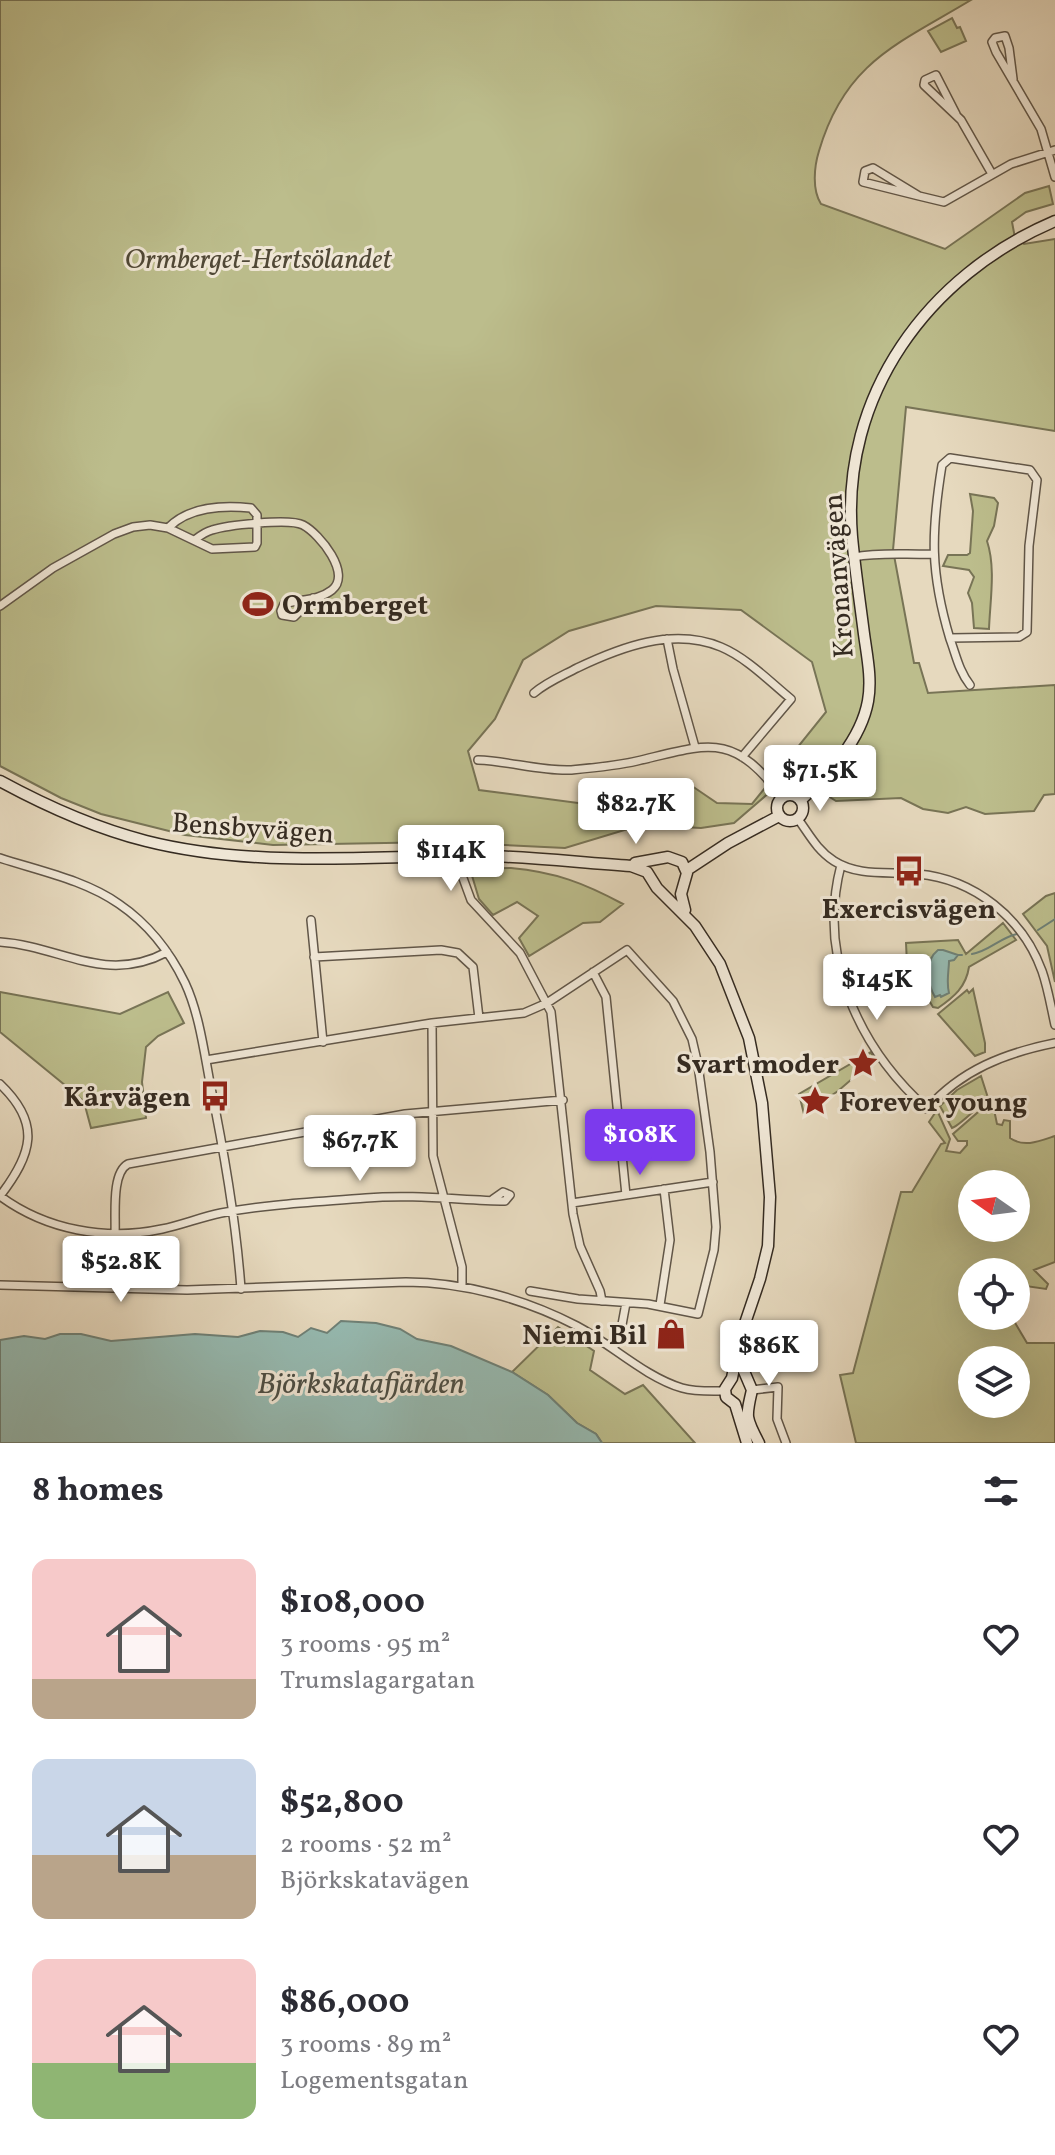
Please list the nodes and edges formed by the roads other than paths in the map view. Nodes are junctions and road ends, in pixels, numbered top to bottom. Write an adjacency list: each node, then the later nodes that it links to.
1 (1013, 79): 1 (street); 3 (street)
2 (956, 114): 2 (street); 4 (street)
3 (1051, 151): 4 (street); 5 (street)
4 (992, 174): 6 (street)
5 (1055, 177)
6 (919, 196): 6 (street)
7 (1055, 221): 12 (main road, Kronanvägen)
8 (258, 525): 9 (street); 10 (street); 10 (street); 13 (street)
9 (168, 528): 10 (street); 14 (street)
10 (196, 539)
11 (933, 554): 12 (street); 15 (street); 15 (street)
12 (854, 557): 24 (main road, Kronanvägen)
13 (313, 598)
14 (0, 606)
15 (950, 638): 17 (street)
16 (667, 639): 18 (street); 19 (street); 20 (street)
17 (970, 685)
18 (534, 693)
19 (695, 747): 20 (street); 21 (street)
20 (742, 757): 23 (street)
21 (478, 760)
22 (0, 781): 29 (main road, Bensbyvägen)
23 (782, 797): 24 (main road); 25 (main road)
24 (801, 800): 26 (main road)
25 (779, 816): 26 (main road); 32 (main road)
26 (798, 819): 30 (street)
27 (0, 858): 39 (street)
28 (664, 858): 29 (main road, Bensbyvägen); 32 (main road); 33 (main road)
29 (611, 864): 33 (main road, Bensbyvägen)
30 (841, 865): 45 (street); 47 (street)
31 (460, 870): 42 (street)
32 (687, 870): 34 (main road)
33 (652, 879): 35 (main road)
34 (684, 885): 35 (main road); 37 (main road)
35 (659, 890): 37 (main road)
36 (311, 920): 40 (street)
37 (692, 921): 69 (main road)
38 (0, 942): 39 (street)
39 (167, 952): 48 (street)
40 (314, 957): 43 (street); 46 (street)
41 (593, 972): 42 (street); 53 (street); 55 (street)
42 (547, 1003): 43 (street); 50 (street)
43 (479, 1018): 44 (street)
44 (432, 1023): 46 (street); 51 (street)
45 (1055, 1025)
46 (323, 1042): 48 (street)
47 (1055, 1043)
48 (206, 1060): 52 (street)
49 (0, 1084): 56 (street)
50 (563, 1100): 51 (street); 59 (street)
51 (432, 1111): 52 (street); 57 (street)
52 (223, 1146): 60 (street); 61 (street)
53 (713, 1182): 54 (street); 68 (street)
54 (664, 1189): 55 (street); 68 (street)
55 (626, 1195): 59 (street)
56 (0, 1196): 61 (street)
57 (444, 1196): 58 (street); 60 (street); 63 (street)
58 (493, 1199)
59 (572, 1203): 66 (street)
60 (233, 1212): 61 (street); 64 (street)
61 (115, 1234)
62 (0, 1285): 64 (street)
63 (462, 1287): 64 (street); 70 (street)
64 (241, 1289)
65 (530, 1291): 66 (street)
66 (602, 1301): 67 (street)
67 (626, 1303): 68 (street); 70 (street)
68 (660, 1305)
69 (746, 1324): 71 (main road); 72 (main road)
70 (614, 1347): 73 (street)
71 (732, 1378): 72 (main road); 73 (main road)
72 (746, 1379): 74 (main road)
73 (725, 1391): 75 (main road)
74 (750, 1395): 75 (main road); 77 (main road); 78 (street)
75 (735, 1404): 76 (main road)
76 (747, 1443)
77 (759, 1443)
78 (786, 1443)

